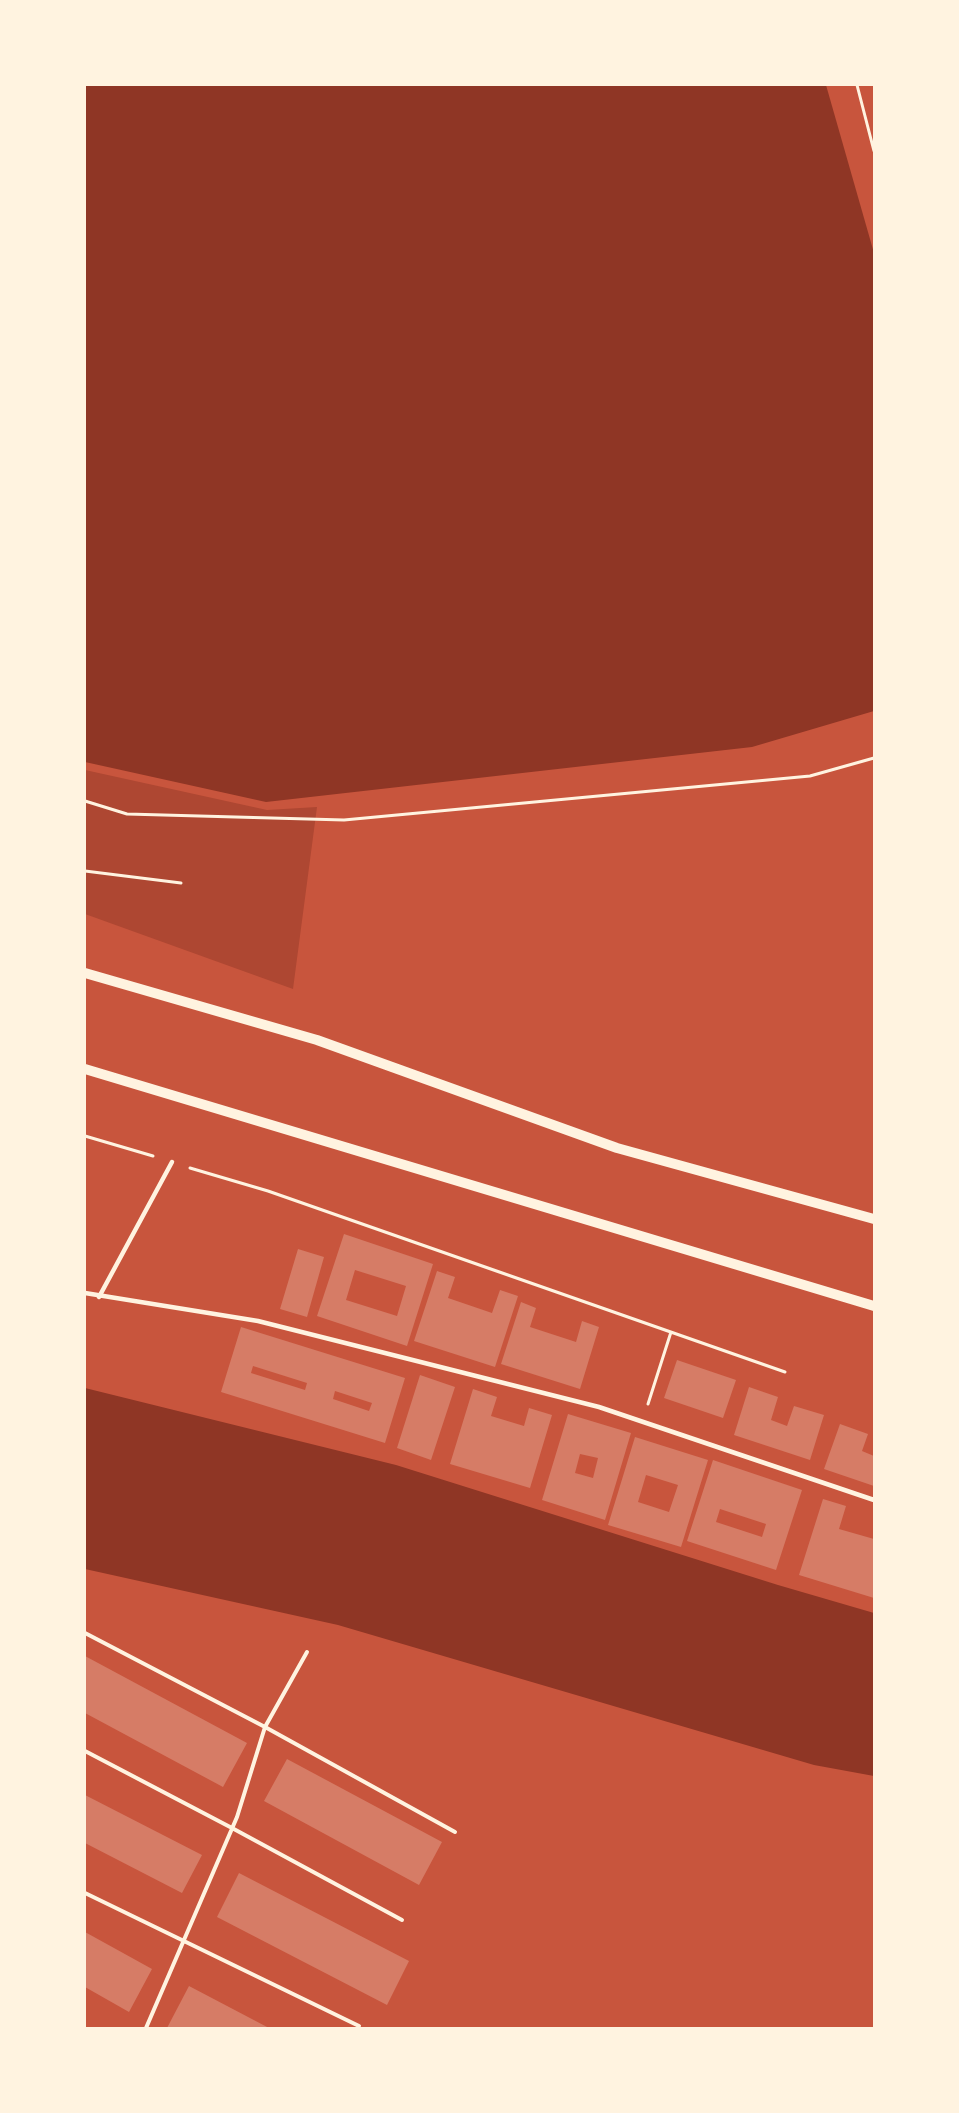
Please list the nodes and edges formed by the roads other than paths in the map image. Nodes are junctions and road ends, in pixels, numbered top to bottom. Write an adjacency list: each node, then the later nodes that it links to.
1 (85, 973): 4 (main road)
2 (85, 1069): 7 (main road)
3 (172, 1162): 6 (street)
4 (874, 1219)
5 (85, 1293): 6 (street)
6 (99, 1296): 8 (street)
7 (874, 1306)
8 (874, 1500)
9 (85, 1633): 11 (lane)
10 (307, 1652): 11 (lane)
11 (265, 1727): 13 (lane); 14 (lane)
12 (85, 1751): 13 (lane)
13 (232, 1828): 16 (lane); 17 (lane)
14 (455, 1832)
15 (85, 1893): 17 (lane)
16 (402, 1920)
17 (183, 1941): 18 (lane); 19 (lane)
18 (359, 2026)
19 (146, 2028)

